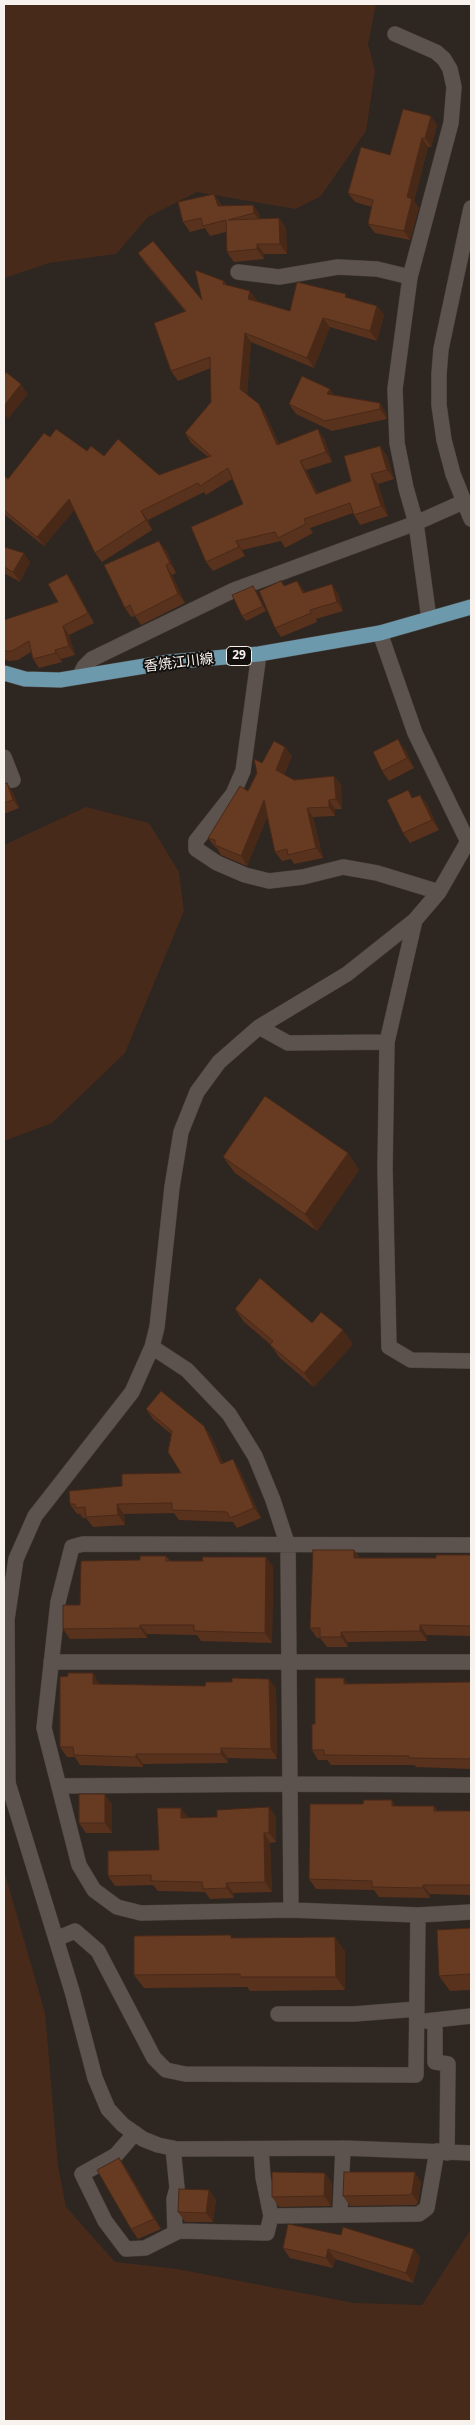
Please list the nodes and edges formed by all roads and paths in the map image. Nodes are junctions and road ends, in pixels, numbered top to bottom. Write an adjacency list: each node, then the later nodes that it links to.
1 (395, 34): 4 (street)
2 (471, 208): 5 (street)
3 (238, 272): 4 (street)
4 (410, 277): 7 (street)
5 (463, 502): 6 (street); 7 (street)
6 (471, 520)
7 (416, 523): 9 (street); 12 (street)
8 (471, 607): 9 (main road, 香焼江川線 / 29)
9 (429, 619): 10 (main road, 香焼江川線 / 29)
10 (380, 633): 11 (main road, 香焼江川線 / 29); 16 (street)
11 (260, 654): 12 (main road, 香焼江川線 / 29); 17 (street)
12 (79, 677): 13 (main road, 香焼江川線 / 29)
13 (5, 678)
14 (4, 757): 15 (street)
15 (4, 781)
16 (470, 839): 17 (street)
17 (439, 892): 18 (street)
18 (415, 920): 19 (street); 20 (street)
19 (259, 1027): 20 (street); 21 (street)
20 (387, 1042): 22 (street)
21 (152, 1347): 24 (street); 28 (street)
22 (471, 1360)
23 (471, 1545): 24 (street)
24 (288, 1546): 25 (street); 27 (street)
25 (51, 1662): 27 (street); 31 (street)
26 (471, 1662): 27 (street)
27 (291, 1664): 29 (street)
28 (5, 1694): 35 (street)
29 (291, 1784): 30 (street); 31 (street); 32 (street)
30 (471, 1785)
31 (59, 1786): 32 (street)
32 (292, 1910): 34 (street)
33 (471, 1912): 34 (street)
34 (418, 1915): 37 (street)
35 (56, 1939): 37 (street); 40 (street)
36 (278, 2014): 37 (street)
37 (417, 2015): 39 (street)
38 (471, 2016): 39 (street)
39 (434, 2020): 44 (street)
40 (135, 2133): 41 (street); 48 (street)
41 (173, 2148): 43 (street); 48 (street)
42 (343, 2148): 43 (street); 44 (street); 46 (street)
43 (261, 2149): 47 (street)
44 (442, 2152): 45 (street); 46 (street)
45 (471, 2152)
46 (340, 2213): 47 (street)
47 (271, 2216): 48 (street)
48 (175, 2233)

